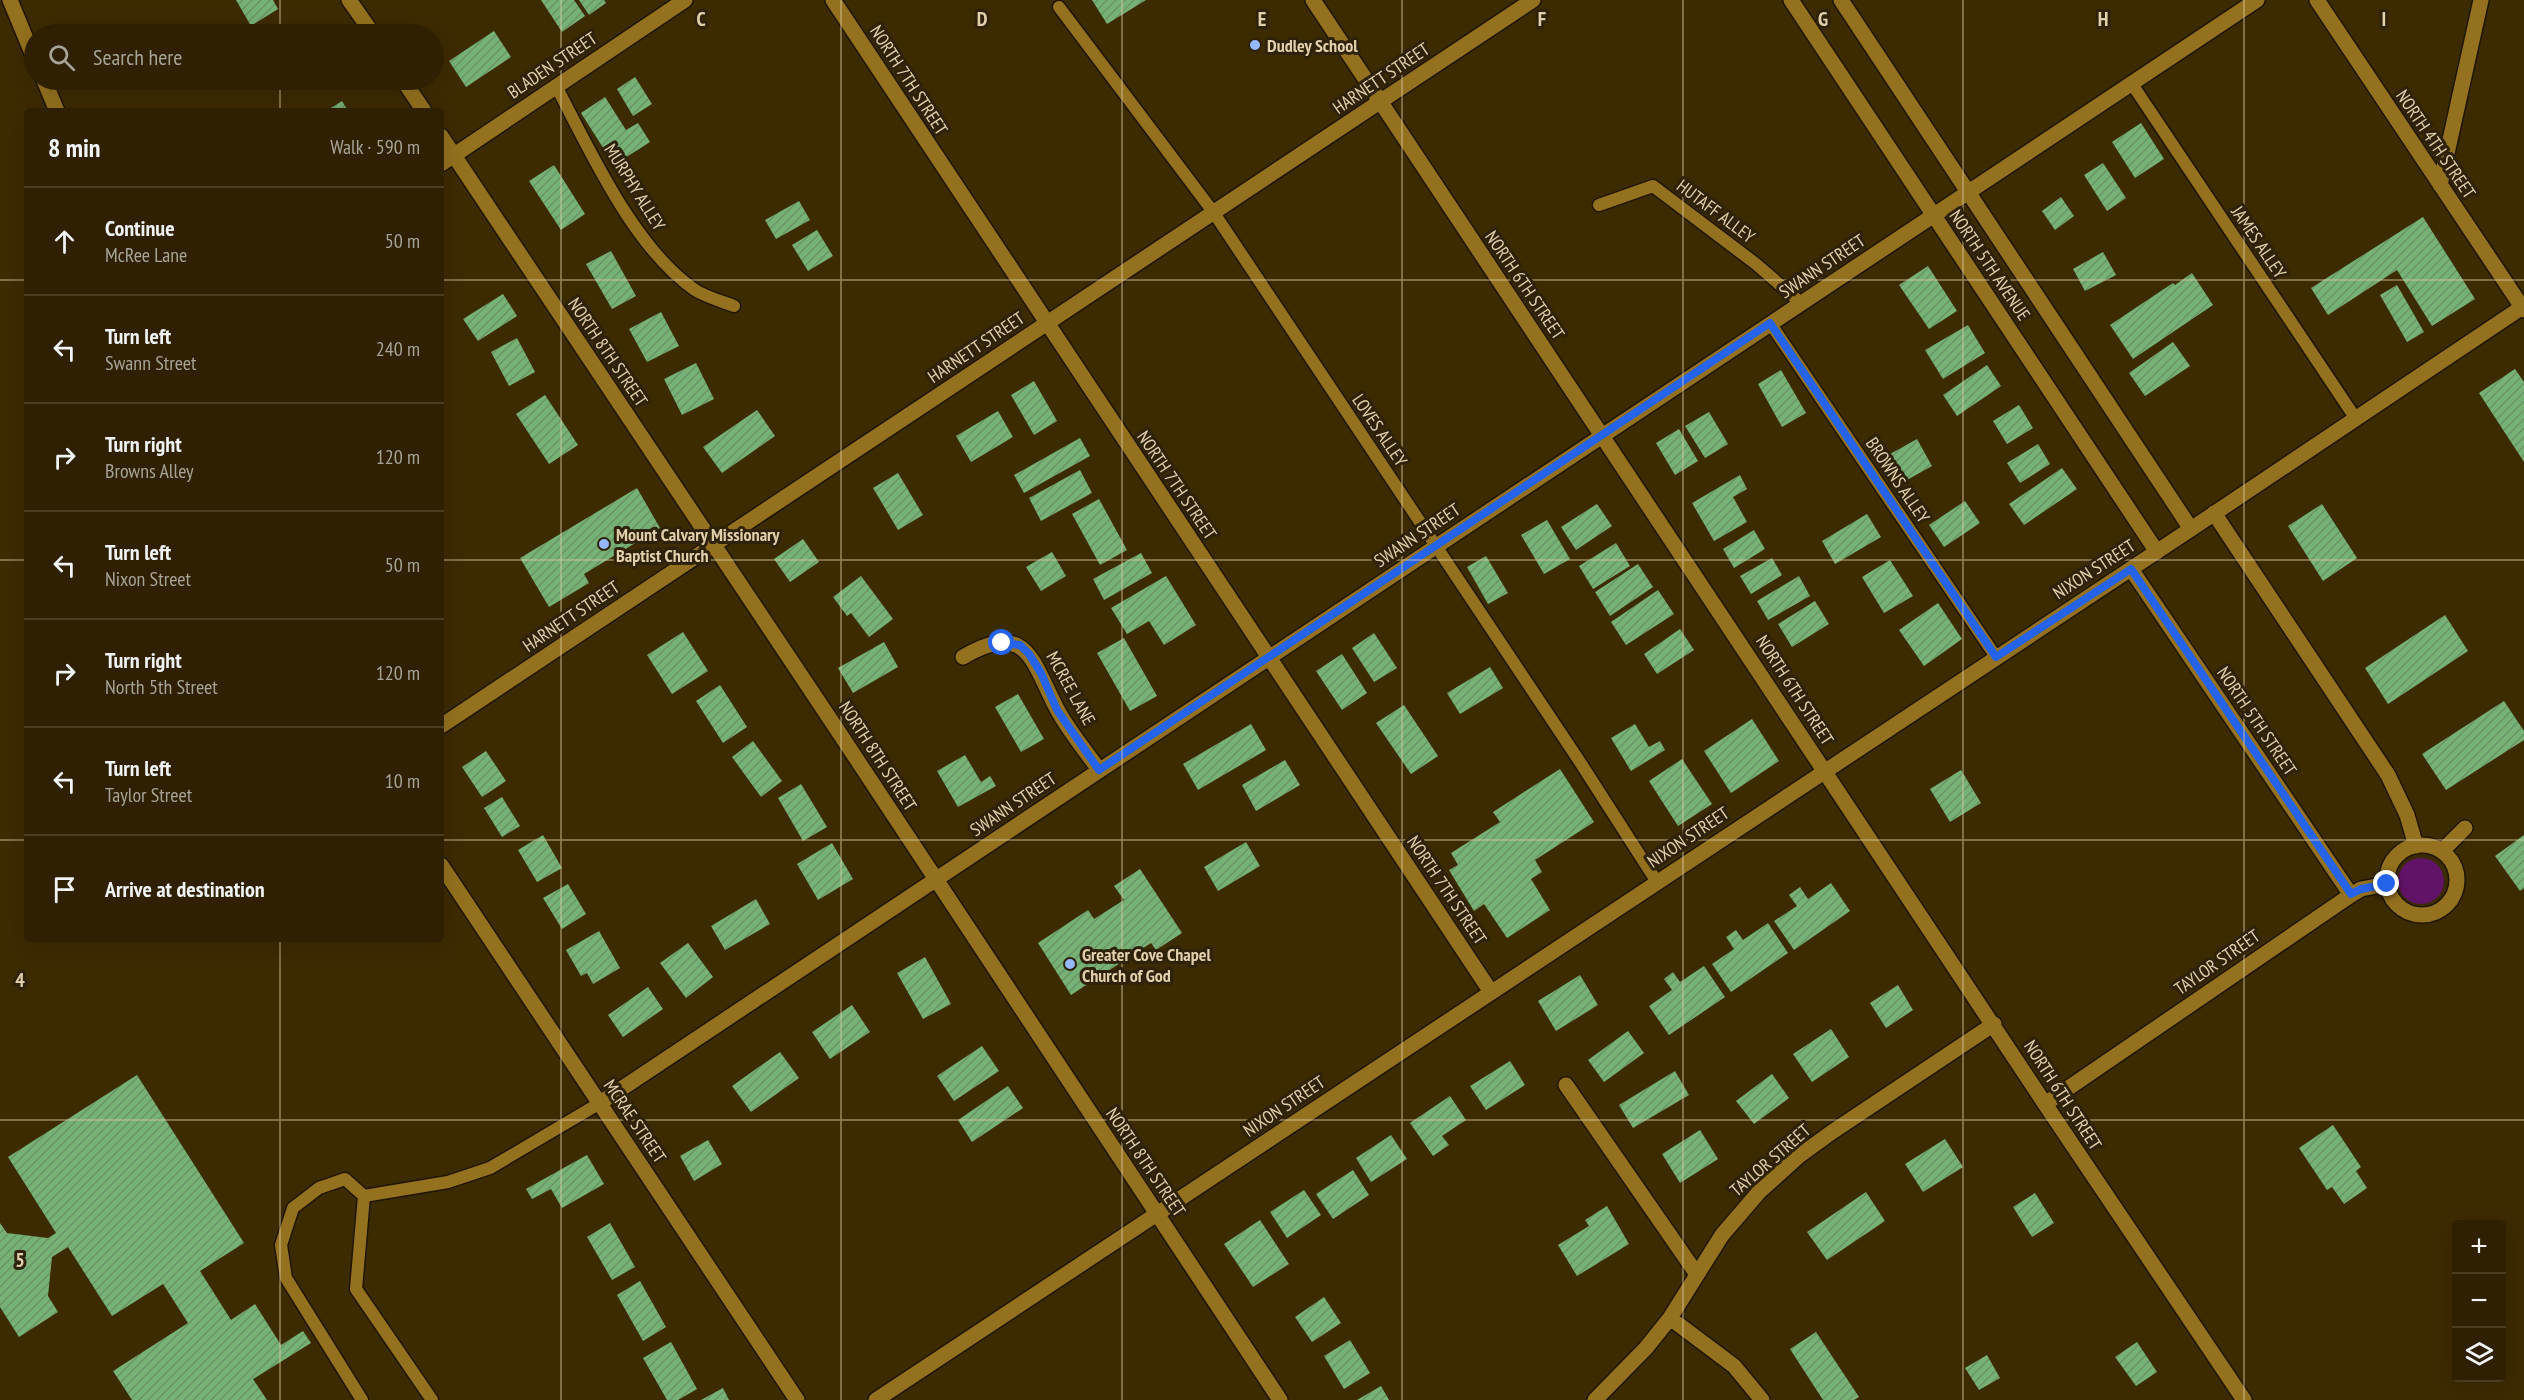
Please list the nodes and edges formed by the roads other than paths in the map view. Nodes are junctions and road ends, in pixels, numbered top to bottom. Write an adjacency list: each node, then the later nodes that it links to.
1 (9, 0): 14 (street)
2 (350, 0): 13 (street)
3 (685, 0): 16 (street, BLADEN STREET)
4 (832, 0): 32 (street, NORTH 7TH STREET)
5 (1313, 0): 19 (street, NORTH 6TH STREET)
6 (1533, 0): 19 (street, HARNETT STREET)
7 (1791, 0): 27 (street, NORTH 5TH AVENUE)
8 (1841, 0): 24 (street, NORTH 5TH AVENUE)
9 (2257, 0): 15 (street, SWANN STREET)
10 (2317, 0): 23 (street, NORTH 4TH STREET)
11 (2481, 0): 23 (street)
12 (1059, 7): 26 (lane, LOVES ALLEY)
13 (366, 24)
14 (24, 35)
15 (2132, 84): 24 (street, SWANN STREET); 33 (lane, JAMES ALLEY)
16 (556, 86): 22 (street, BLADEN STREET); 29 (lane, MURPHY ALLEY)
17 (48, 90): 20 (street)
18 (410, 90): 21 (street)
19 (1380, 101): 26 (street, HARNETT STREET); 34 (street, NORTH 6TH STREET)
20 (56, 108)
21 (422, 108)
22 (448, 159): 37 (street, NORTH 8TH STREET)
23 (2440, 185): 30 (street, NORTH 4TH STREET)
24 (1969, 192): 27 (street, SWANN STREET); 36 (street, NORTH 5TH AVENUE)
25 (1599, 205): 28 (lane, HUTAFF ALLEY)
26 (1214, 213): 32 (street, HARNETT STREET); 38 (lane, LOVES ALLEY)
27 (1933, 215): 28 (street, SWANN STREET); 39 (street, NORTH 5TH AVENUE)
28 (1801, 303): 31 (street, SWANN STREET)
29 (734, 306)
30 (2523, 307): 33 (street, NIXON STREET)
31 (1770, 323): 34 (street, SWANN STREET); 43 (lane, BROWNS ALLEY)
32 (1046, 324): 37 (street, HARNETT STREET); 42 (street, NORTH 7TH STREET)
33 (2356, 419): 35 (street, NIXON STREET)
34 (1602, 435): 38 (street, SWANN STREET); 46 (street, NORTH 6TH STREET)
35 (2214, 513): 36 (street, NIXON STREET); 48 (street)
36 (2192, 529): 39 (street, NIXON STREET)
37 (713, 545): 44 (street, HARNETT STREET); 51 (street, NORTH 8TH STREET)
38 (1436, 546): 42 (street, SWANN STREET); 52 (lane, LOVES ALLEY)
39 (2157, 552): 40 (street, NIXON STREET)
40 (2131, 569): 43 (street, NIXON STREET); 54 (street, NORTH 5TH STREET)
41 (963, 657): 45 (street, MCREE LANE)
42 (1269, 657): 45 (street, SWANN STREET); 55 (street, NORTH 7TH STREET)
43 (1996, 657): 46 (street, NIXON STREET)
44 (444, 724)
45 (1099, 770): 51 (street, SWANN STREET)
46 (1824, 770): 52 (street, NIXON STREET); 56 (street, NORTH 6TH STREET)
47 (2465, 828): 49 (street)
48 (2416, 846): 49 (street); 53 (street)
49 (2442, 851): 53 (street)
50 (444, 870): 58 (street, MCRAE STREET)
51 (935, 879): 58 (street, SWANN STREET); 61 (street, NORTH 8TH STREET)
52 (1657, 882): 55 (street, NIXON STREET)
53 (2387, 884): 54 (street, TAYLOR STREET)
54 (2351, 894): 59 (street, TAYLOR STREET)
55 (1491, 992): 61 (street, NIXON STREET)
56 (1994, 1024): 59 (street, NORTH 6TH STREET); 62 (street, TAYLOR STREET)
57 (1566, 1085): 62 (street)
58 (600, 1104): 60 (lane); 66 (street, MCRAE STREET)
59 (2045, 1104): 71 (street, NORTH 6TH STREET)
60 (364, 1196): 64 (lane); 65 (lane)
61 (1157, 1214): 67 (street, NIXON STREET); 68 (street, NORTH 8TH STREET)
62 (1696, 1273): 63 (street, TAYLOR STREET)
63 (1670, 1318): 69 (street, TAYLOR STREET); 70 (street)
64 (362, 1400)
65 (432, 1400)
66 (797, 1400)
67 (876, 1400)
68 (1280, 1400)
69 (1595, 1400)
70 (1762, 1400)
71 (2244, 1400)

